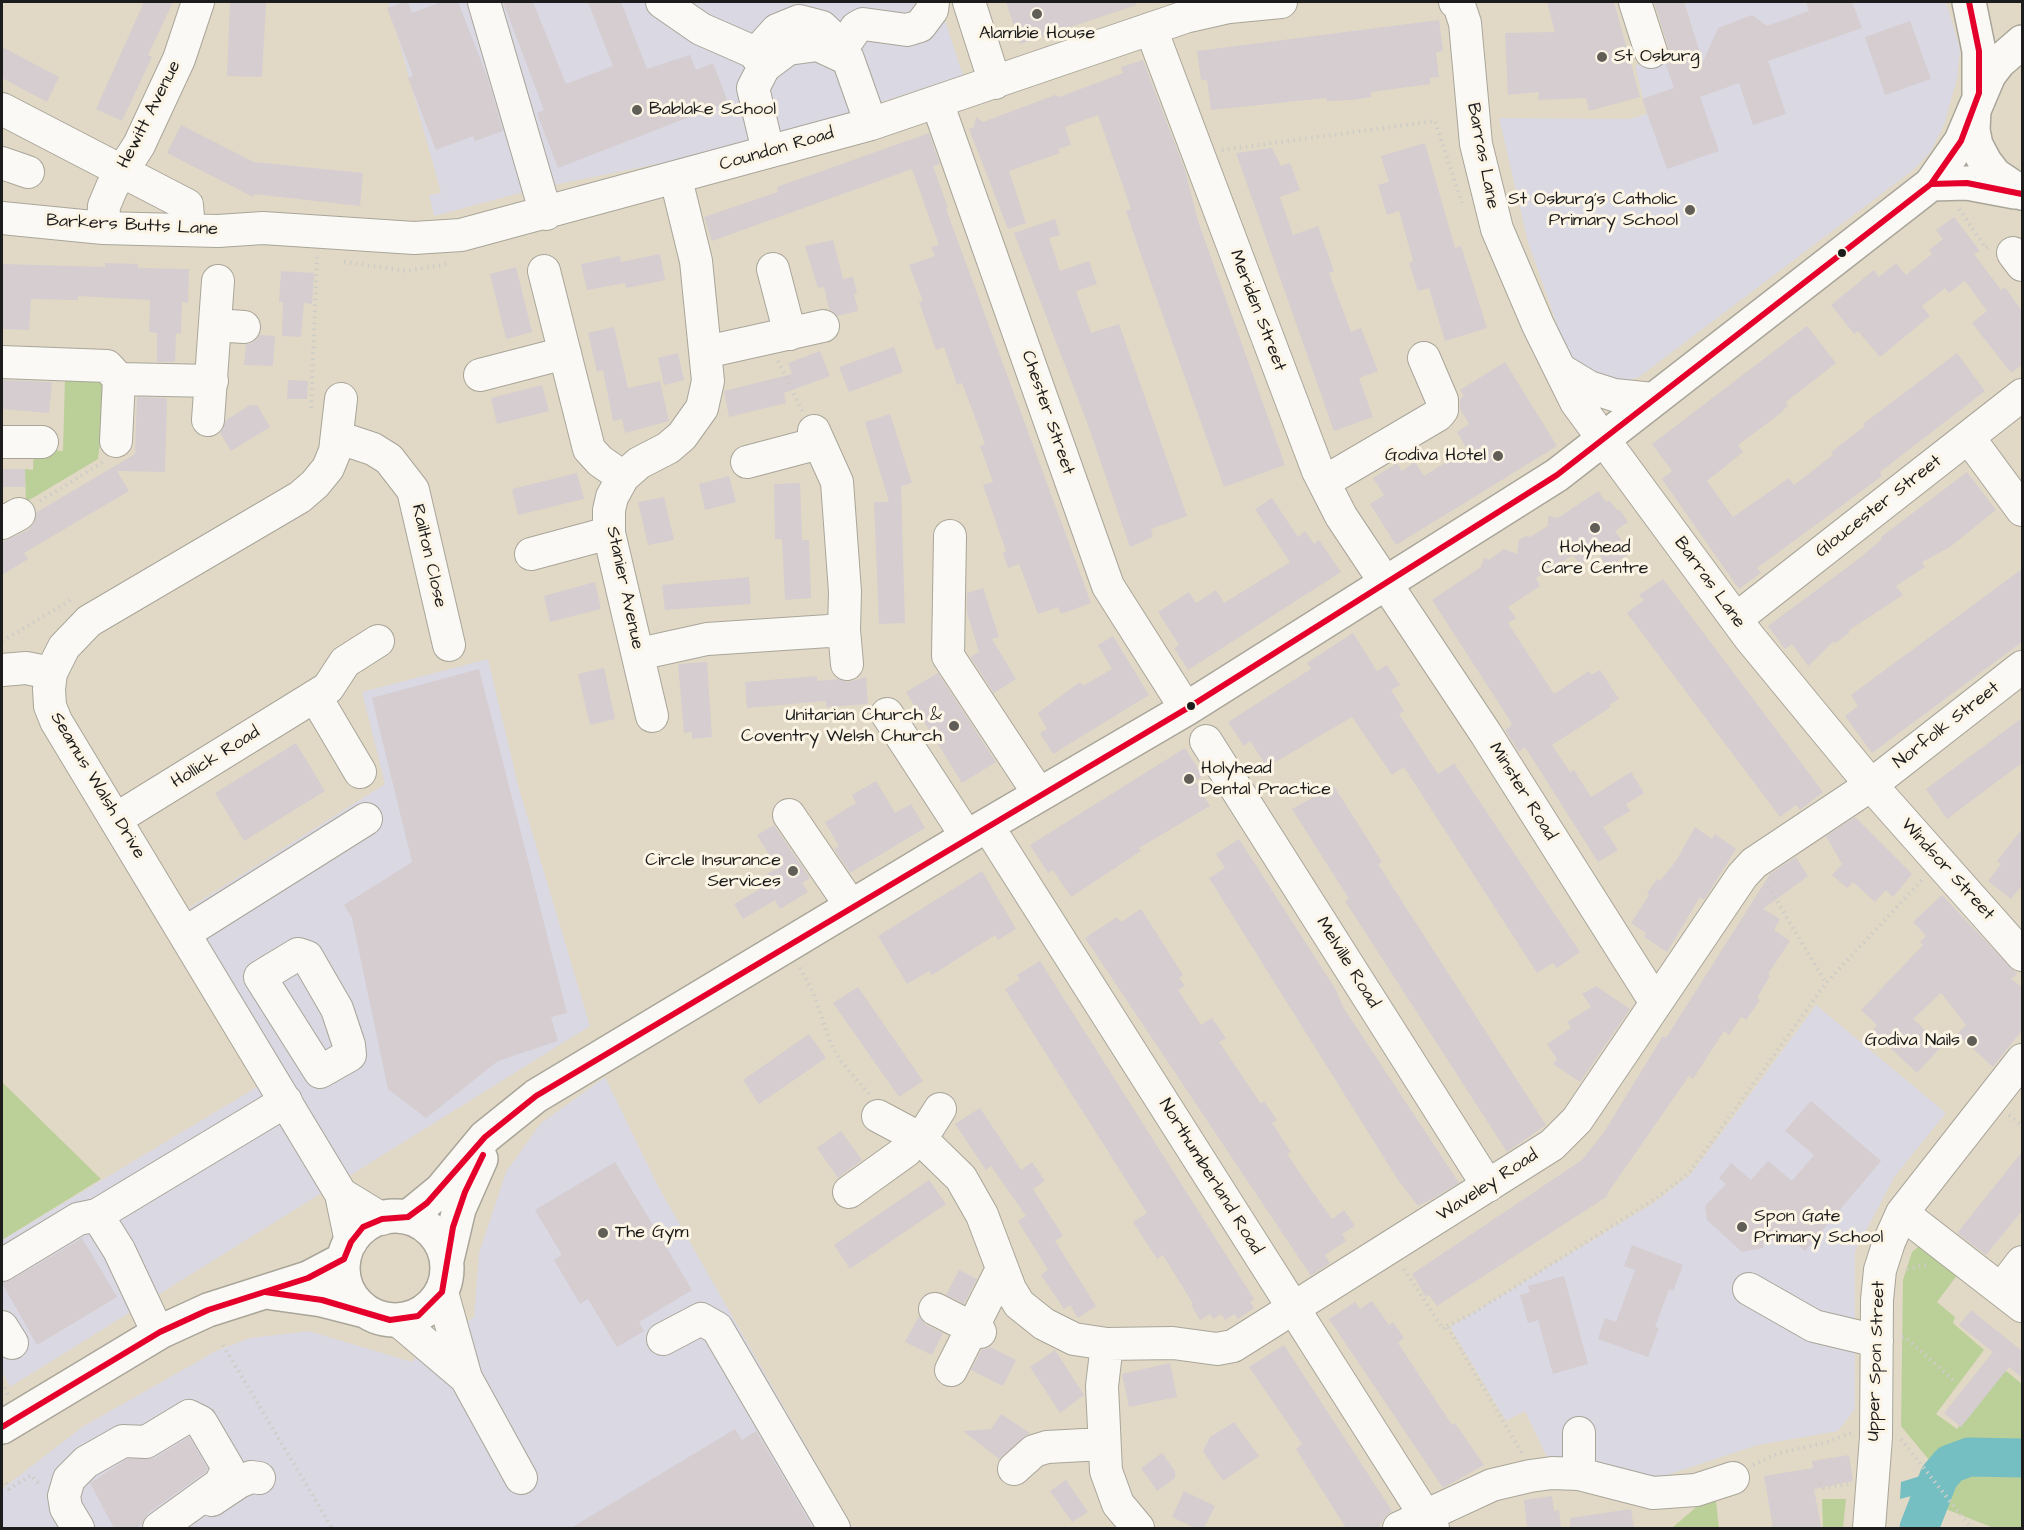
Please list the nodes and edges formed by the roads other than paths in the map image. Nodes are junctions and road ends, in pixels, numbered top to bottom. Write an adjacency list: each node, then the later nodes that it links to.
1 (198, 2): 23 (street, Hewitt Avenue)
2 (484, 2): 27 (street)
3 (662, 2): 15 (street)
4 (933, 2): 14 (street)
5 (969, 2): 16 (street)
6 (1281, 2): 10 (street, Coundon Road)
7 (1635, 2): 13 (street)
8 (1969, 2): 18 (highway)
9 (1459, 3): 41 (street, Barras Lane)
10 (1228, 4): 11 (street, Coundon Road)
11 (1151, 29): 16 (street, Coundon Road); 57 (street, Meriden Street)
12 (2022, 42): 18 (highway)
13 (1651, 52)
14 (845, 53): 15 (street); 17 (street); 21 (street)
15 (758, 54): 17 (street)
16 (995, 83): 19 (street, Coundon Road)
17 (753, 88): 22 (street)
18 (1976, 101): 25 (highway); 26 (highway)
19 (937, 102): 21 (street, Coundon Road); 73 (street, Chester Street)
20 (2, 109): 23 (street)
21 (871, 124): 22 (street, Coundon Road)
22 (768, 151): 24 (street, Coundon Road)
23 (123, 170): 29 (street, Hewitt Avenue); 31 (street)
24 (676, 179): 27 (street, Coundon Road); 37 (street, Stanier Avenue)
25 (1929, 185): 26 (highway); 47 (highway)
26 (2022, 194)
27 (546, 214): 30 (street, Coundon Road)
28 (2, 218): 29 (street, Barkers Butts Lane)
29 (103, 228): 31 (street, Barkers Butts Lane)
30 (262, 228): 31 (street, Barkers Butts Lane)
31 (189, 230)
32 (773, 269): 36 (street)
33 (544, 271): 38 (street)
34 (218, 281): 44 (street)
35 (823, 327): 36 (street)
36 (778, 336): 37 (street)
37 (706, 352): 56 (street, Stanier Avenue)
38 (565, 353): 42 (street); 56 (street)
39 (1424, 358): 57 (street)
40 (2, 362): 43 (street)
41 (1561, 370): 47 (street); 51 (street, Barras Lane)
42 (480, 375)
43 (119, 379): 44 (street); 52 (street)
44 (212, 381): 48 (street)
45 (2022, 395): 50 (street, Gloucester Street)
46 (341, 399): 49 (street, Seamus Walsh Drive)
47 (1653, 399): 51 (highway)
48 (208, 420)
49 (337, 437): 66 (street, Railton Close); 71 (street, Seamus Walsh Drive)
50 (1969, 438): 58 (street); 63 (street, Gloucester Street)
51 (1605, 440): 62 (highway); 63 (street, Barras Lane)
52 (116, 441)
53 (2, 442): 54 (street)
54 (42, 442)
55 (747, 462): 64 (street)
56 (623, 477): 59 (street, Stanier Avenue)
57 (1324, 482): 62 (street, Meriden Street)
58 (2022, 510)
59 (609, 533): 61 (street); 67 (street, Stanier Avenue)
60 (950, 536): 79 (street)
61 (531, 554)
62 (1386, 582): 73 (highway); 87 (street, Minster Road)
63 (1736, 620): 78 (street, Barras Lane)
64 (844, 630): 67 (street); 68 (street)
65 (378, 641): 72 (street, Hollick Road)
66 (449, 645)
67 (639, 654): 75 (street, Stanier Avenue)
68 (847, 664)
69 (2022, 667): 78 (street, Norfolk Street)
70 (2, 670): 71 (street)
71 (51, 673): 81 (street, Seamus Walsh Drive)
72 (315, 696): 77 (street); 81 (street, Hollick Road)
73 (1185, 709): 79 (highway)
74 (887, 714): 83 (street, Northumberland Road)
75 (652, 716)
76 (1206, 741): 96 (street, Melville Road)
77 (360, 772)
78 (1871, 785): 86 (street, Windsor Street); 87 (street, Waveley Road)
79 (1040, 794): 83 (highway)
80 (789, 815): 84 (street)
81 (116, 819): 85 (street, Seamus Walsh Drive)
82 (366, 819): 85 (street)
83 (977, 831): 84 (highway); 112 (street, Northumberland Road)
84 (851, 906): 94 (highway)
85 (185, 933): 89 (street, Seamus Walsh Drive)
86 (2022, 955)
87 (1656, 1003): 96 (street, Waveley Road)
88 (290, 1025): 89 (street)
89 (254, 1048): 91 (street, Seamus Walsh Drive)
90 (2022, 1060): 99 (street, Upper Spon Street)
91 (286, 1101): 98 (street, Seamus Walsh Drive); 100 (street)
92 (874, 1106): 95 (street, Waveley Road)
93 (940, 1109): 95 (street)
94 (501, 1124): 101 (highway); 103 (highway)
95 (919, 1138): 97 (street); 106 (street, Waveley Road)
96 (1488, 1186): 112 (street, Waveley Road)
97 (849, 1192)
98 (342, 1194): 101 (street); 102 (street)
99 (1902, 1213): 110 (street); 118 (street, Upper Spon Street)
100 (97, 1215): 105 (street); 116 (street)
101 (395, 1218): 102 (highway); 103 (highway)
102 (348, 1251): 108 (highway); 113 (highway)
103 (447, 1260): 109 (highway)
104 (2022, 1262): 110 (street)
105 (2, 1265)
106 (1001, 1271): 115 (street); 119 (street, Waveley Road)
107 (1749, 1289): 118 (street)
108 (265, 1292): 113 (highway); 116 (highway)
109 (442, 1292): 114 (highway); 121 (street)
110 (2012, 1297)
111 (935, 1309): 115 (street)
112 (1294, 1310): 119 (street, Waveley Road); 130 (street, Northumberland Road)
113 (365, 1311): 114 (highway)
114 (399, 1321): 121 (street)
115 (976, 1330): 120 (street)
116 (158, 1333): 122 (highway)
117 (663, 1339): 135 (street)
118 (1876, 1341): 131 (street, Upper Spon Street)
119 (1107, 1344): 124 (street)
120 (951, 1370)
121 (466, 1378): 128 (street)
122 (2, 1427)
123 (1580, 1433): 126 (street)
124 (1103, 1444): 125 (street); 136 (street)
125 (1014, 1469)
126 (1579, 1474): 129 (street); 130 (street)
127 (259, 1478): 134 (street)
128 (521, 1478)
129 (1733, 1478)
130 (1419, 1524)
131 (1869, 1527)
132 (78, 1528): 133 (street)
133 (159, 1528)
134 (170, 1528)
135 (834, 1528)
136 (1138, 1528)

